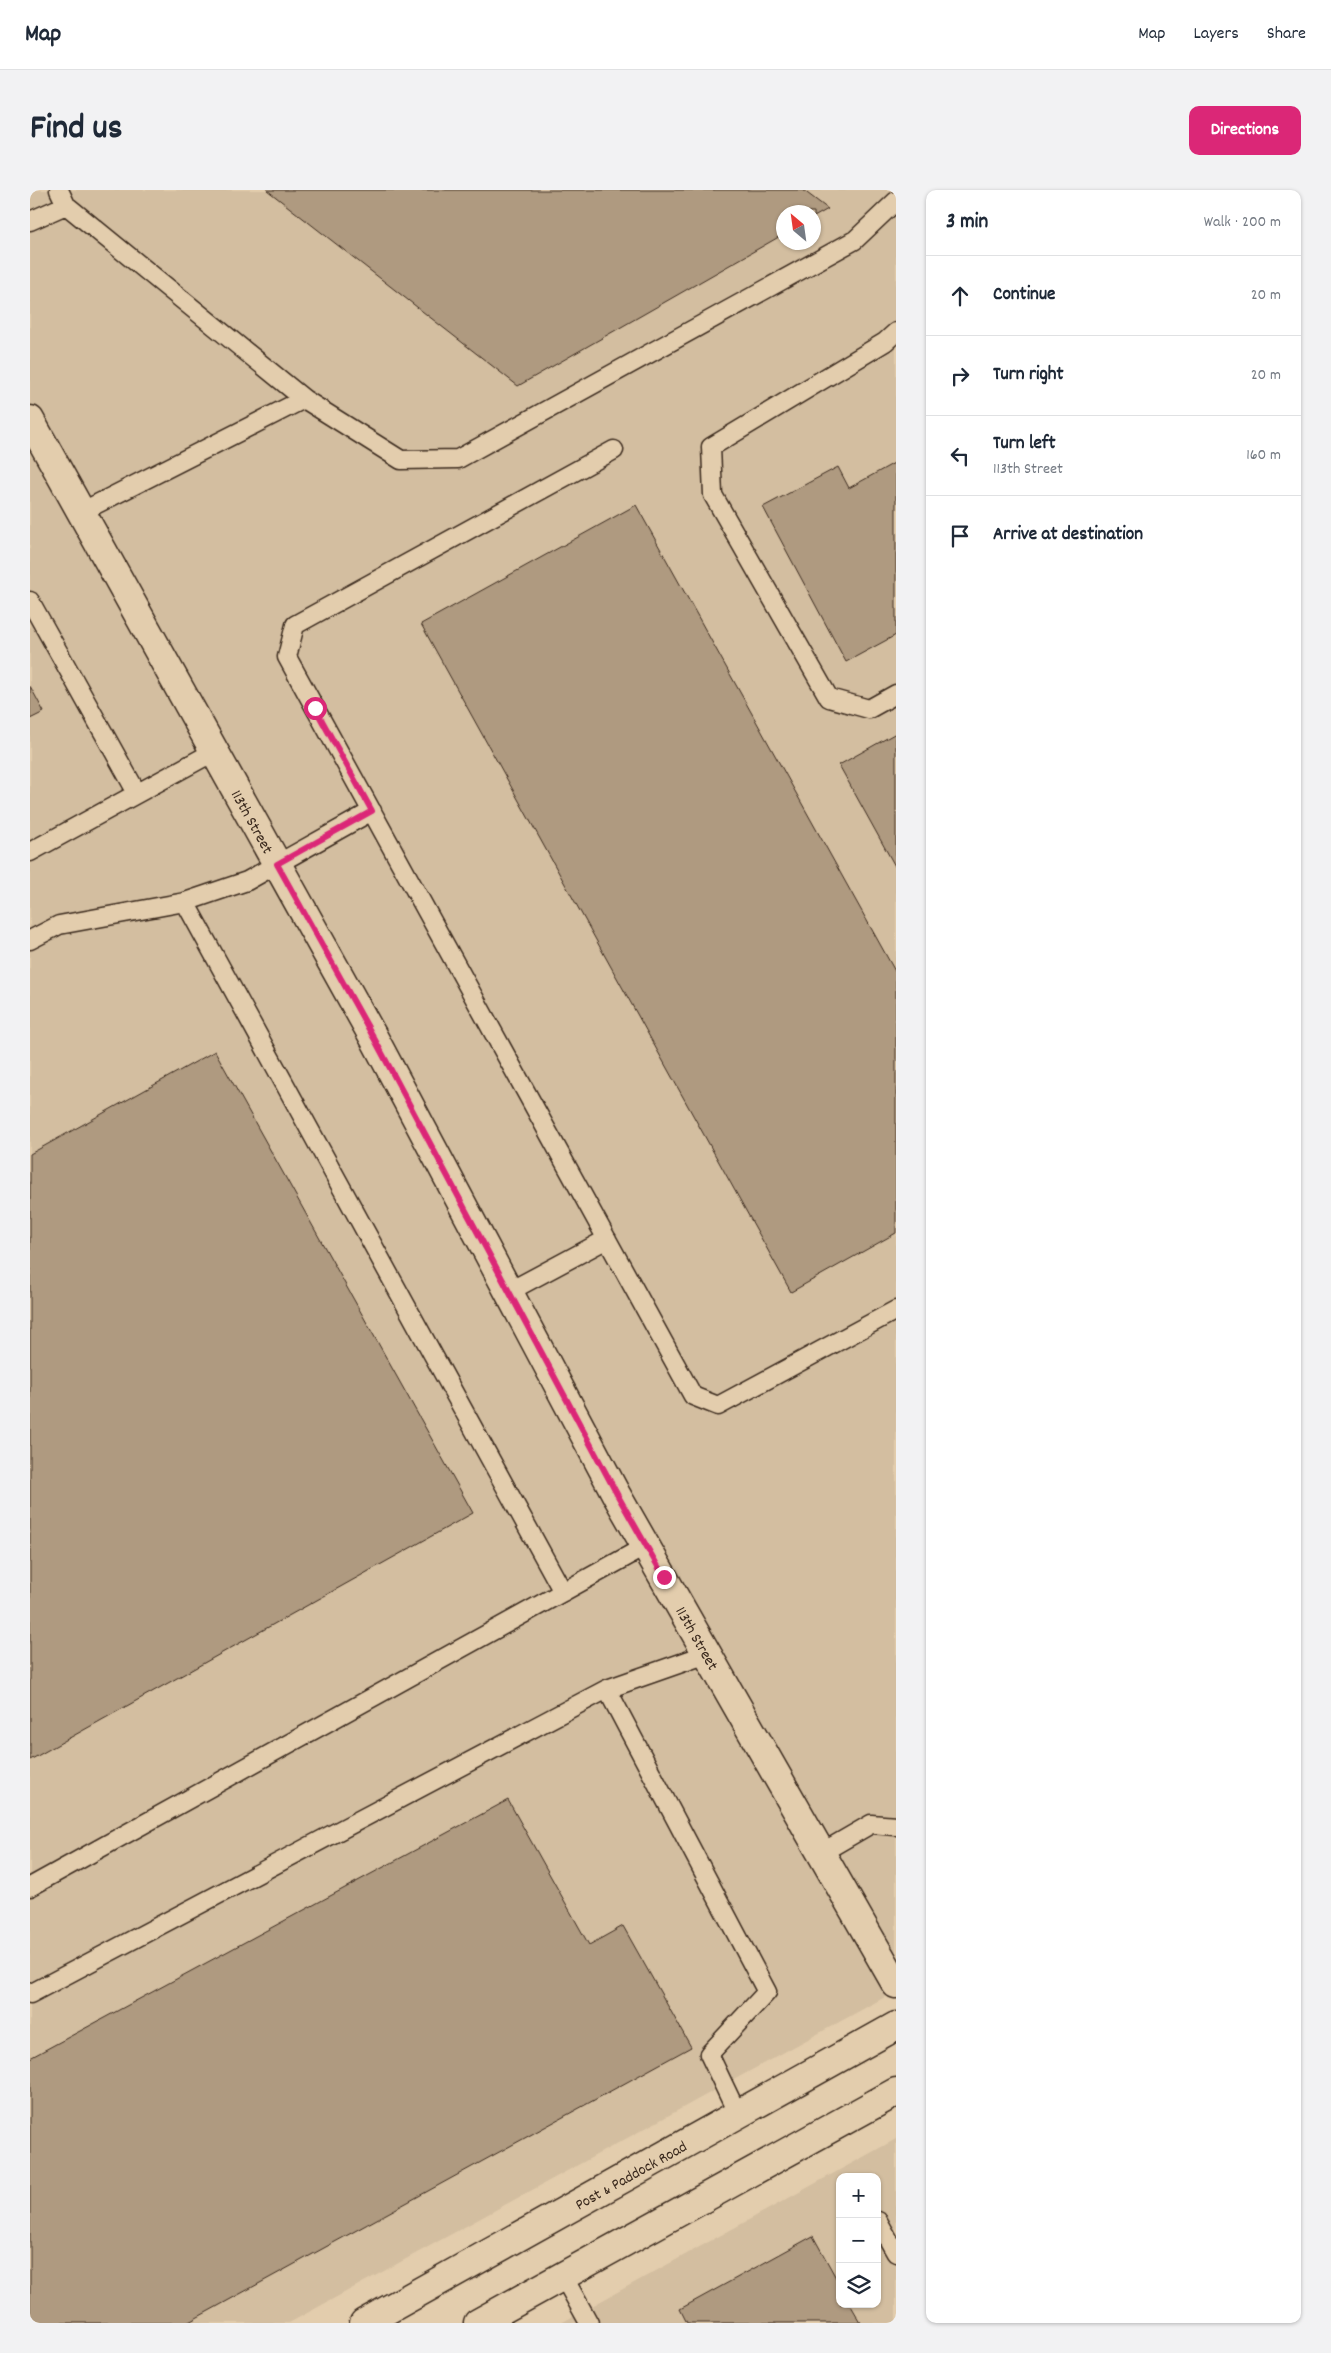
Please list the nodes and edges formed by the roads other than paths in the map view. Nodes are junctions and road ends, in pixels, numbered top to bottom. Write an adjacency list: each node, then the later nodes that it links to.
1 (63, 197): 3 (lane); 5 (lane)
2 (896, 201): 5 (lane)
3 (30, 221)
4 (896, 332): 10 (lane)
5 (304, 399): 8 (lane)
6 (30, 420): 8 (street, 113th Street)
7 (614, 450): 13 (lane)
8 (81, 512): 11 (street, 113th Street)
9 (30, 601): 12 (lane)
10 (896, 694)
11 (215, 751): 12 (lane); 15 (street, 113th Street)
12 (137, 793): 14 (lane)
13 (372, 811): 15 (lane); 18 (lane)
14 (30, 852)
15 (277, 864): 16 (lane); 19 (street, 113th Street)
16 (185, 902): 17 (lane); 22 (lane)
17 (30, 940)
18 (607, 1239): 19 (lane); 20 (lane)
19 (508, 1292): 21 (street, 113th Street)
20 (896, 1310)
21 (646, 1546): 22 (lane); 23 (street, 113th Street)
22 (563, 1592): 27 (lane)
23 (707, 1654): 24 (lane); 26 (street, 113th Street)
24 (607, 1689): 29 (lane); 32 (lane)
25 (896, 1826): 26 (lane)
26 (821, 1852): 28 (street, 113th Street)
27 (30, 1887)
28 (896, 1984)
29 (30, 1994)
30 (896, 2026): 32 (street, Post & Paddock Road)
31 (896, 2092): 35 (street)
32 (738, 2115): 36 (street, Post & Paddock Road)
33 (881, 2226): 34 (lane)
34 (896, 2253)
35 (563, 2276): 37 (street); 38 (lane)
36 (364, 2323)
37 (478, 2323)
38 (589, 2323)

